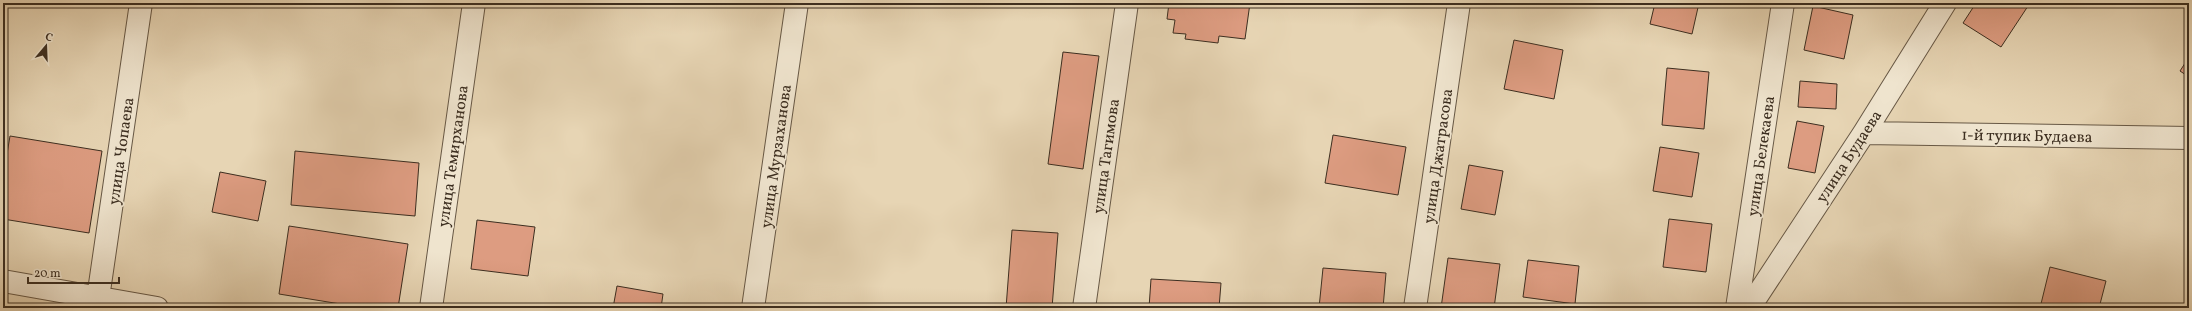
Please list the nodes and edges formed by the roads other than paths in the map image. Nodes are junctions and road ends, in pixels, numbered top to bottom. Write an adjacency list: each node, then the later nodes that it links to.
1 (141, 3): 11 (street, улица Чопаева)
2 (474, 3): 13 (street, улица Темирханова)
3 (797, 3): 14 (street, улица Мурзаханова)
4 (1127, 3): 15 (street, улица Тагимова)
5 (1459, 3): 16 (street, улица Джатрасова)
6 (1783, 3): 17 (street, улица Белекаева)
7 (1946, 3): 8 (street, улица Будаева)
8 (1864, 133): 9 (street, 1-й тупик Будаева); 18 (street, улица Будаева)
9 (2189, 138)
10 (3, 281): 11 (street)
11 (98, 298): 12 (street)
12 (157, 308)
13 (431, 308)
14 (753, 308)
15 (1084, 308)
16 (1414, 308)
17 (1737, 308)
18 (1749, 308)

